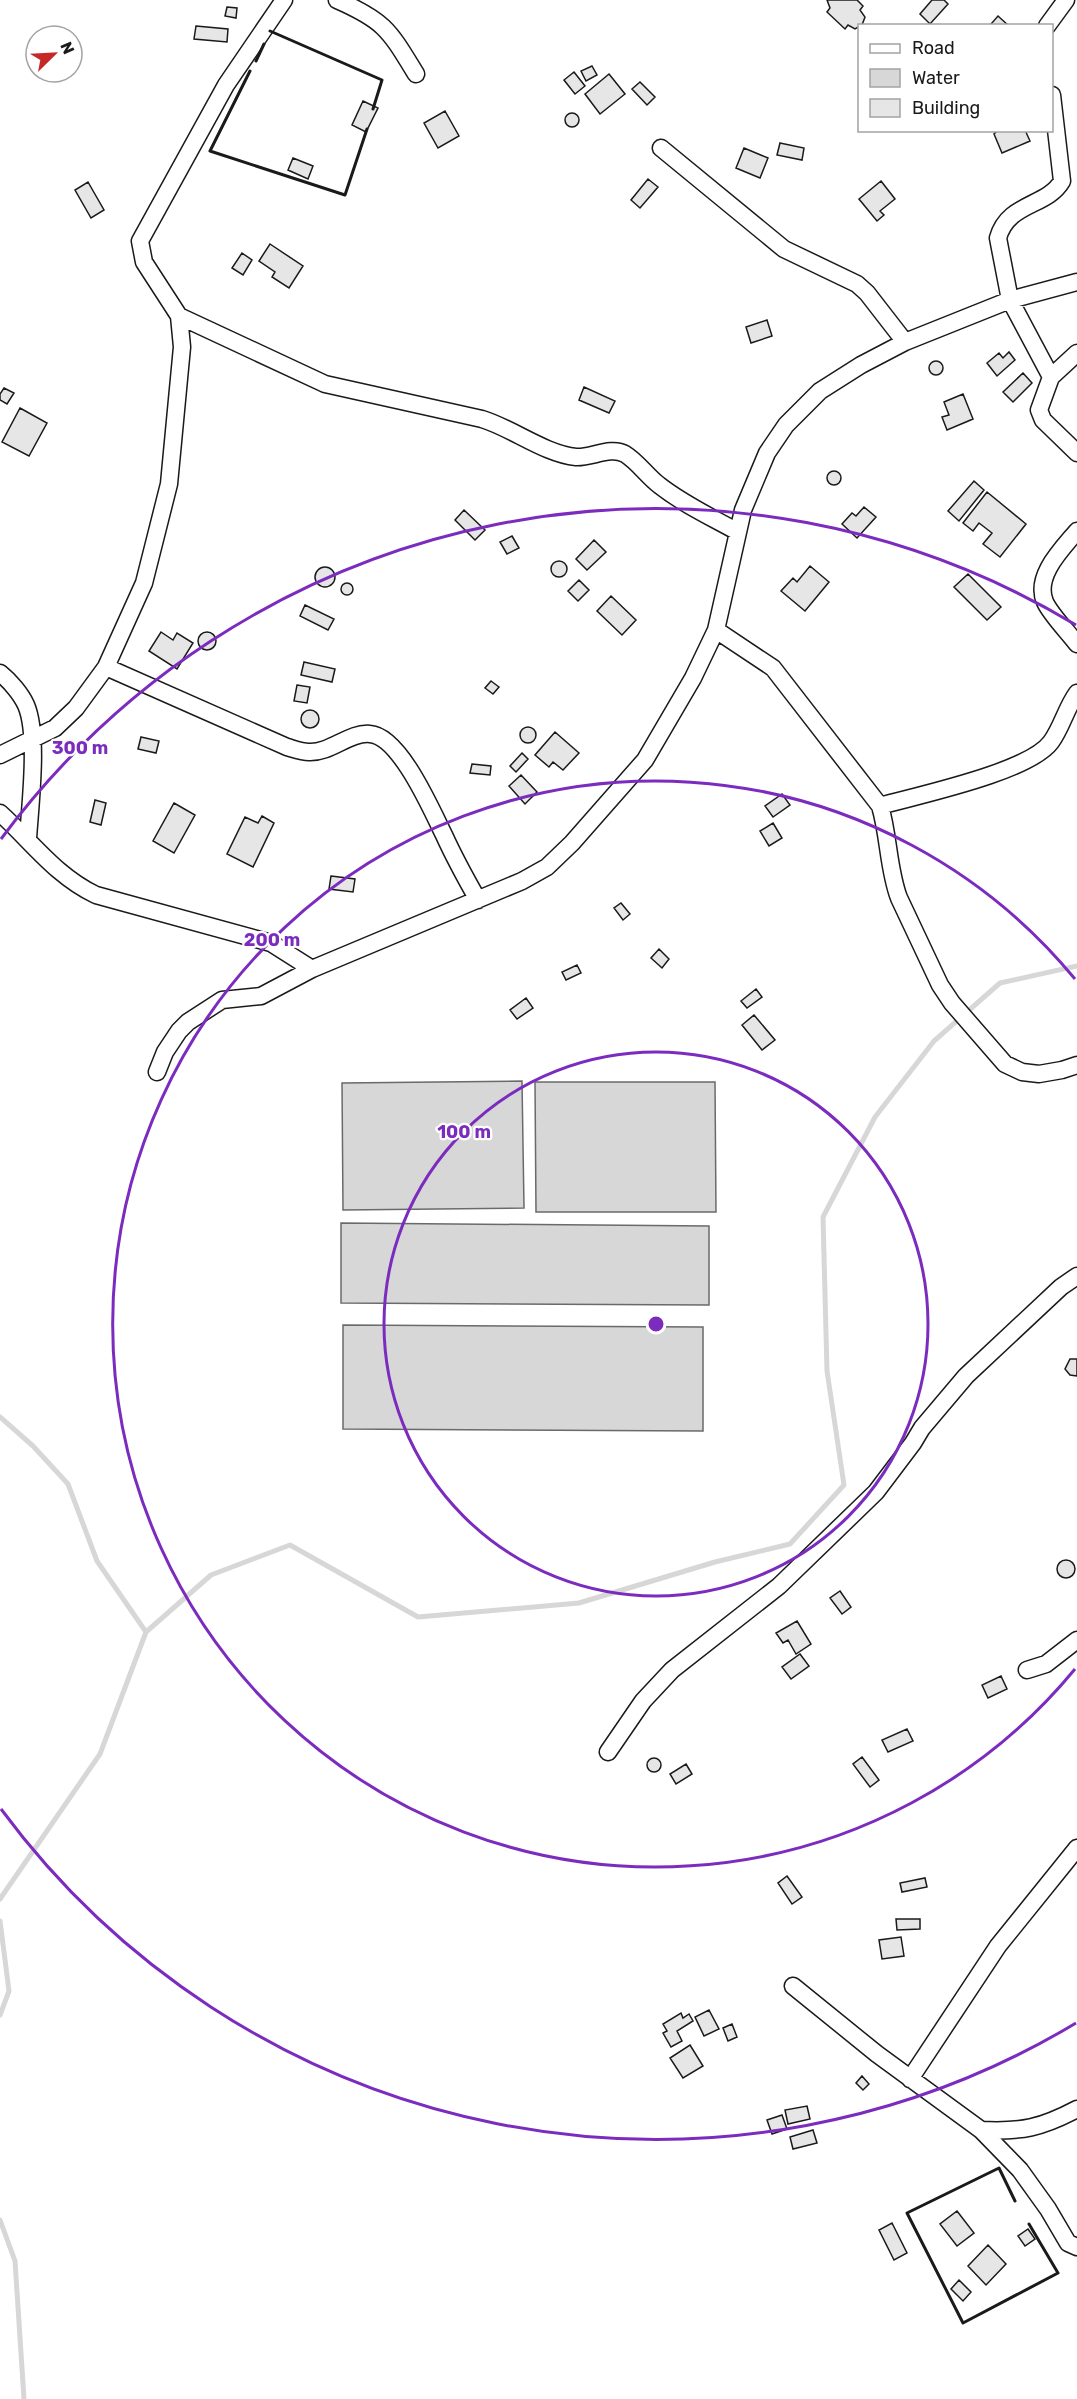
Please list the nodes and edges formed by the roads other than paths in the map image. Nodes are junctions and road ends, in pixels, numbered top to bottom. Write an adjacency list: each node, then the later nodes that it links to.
1 (284, 0): 10 (street)
2 (337, 0): 5 (street)
3 (1066, 0): 4 (street)
4 (1048, 24)
5 (416, 74)
6 (1053, 103): 9 (street)
7 (661, 148): 11 (street)
8 (1077, 282): 9 (street)
9 (1011, 300): 11 (street); 13 (street)
10 (179, 316): 16 (street); 19 (street)
11 (905, 342): 16 (street)
12 (1077, 353): 13 (street)
13 (1051, 377): 14 (street)
14 (1077, 453)
15 (1077, 531): 18 (street)
16 (738, 532): 17 (street)
17 (716, 630): 24 (street); 27 (street)
18 (1077, 644)
19 (106, 667): 22 (street); 27 (street)
20 (0, 673): 22 (street)
21 (1077, 693): 24 (street)
22 (32, 741): 23 (street); 26 (street)
23 (0, 754)
24 (880, 806): 29 (street)
25 (0, 813): 26 (street)
26 (28, 839): 28 (street)
27 (478, 900): 28 (street)
28 (312, 969): 30 (street)
29 (1077, 1065)
30 (157, 1072)
31 (1077, 1276): 34 (street)
32 (1077, 1640): 33 (street)
33 (1027, 1670)
34 (608, 1752)
35 (1077, 1848): 37 (street)
36 (794, 1986): 37 (street)
37 (910, 2079): 39 (street)
38 (1077, 2109): 39 (street)
39 (981, 2130): 40 (street)
40 (1077, 2247)

